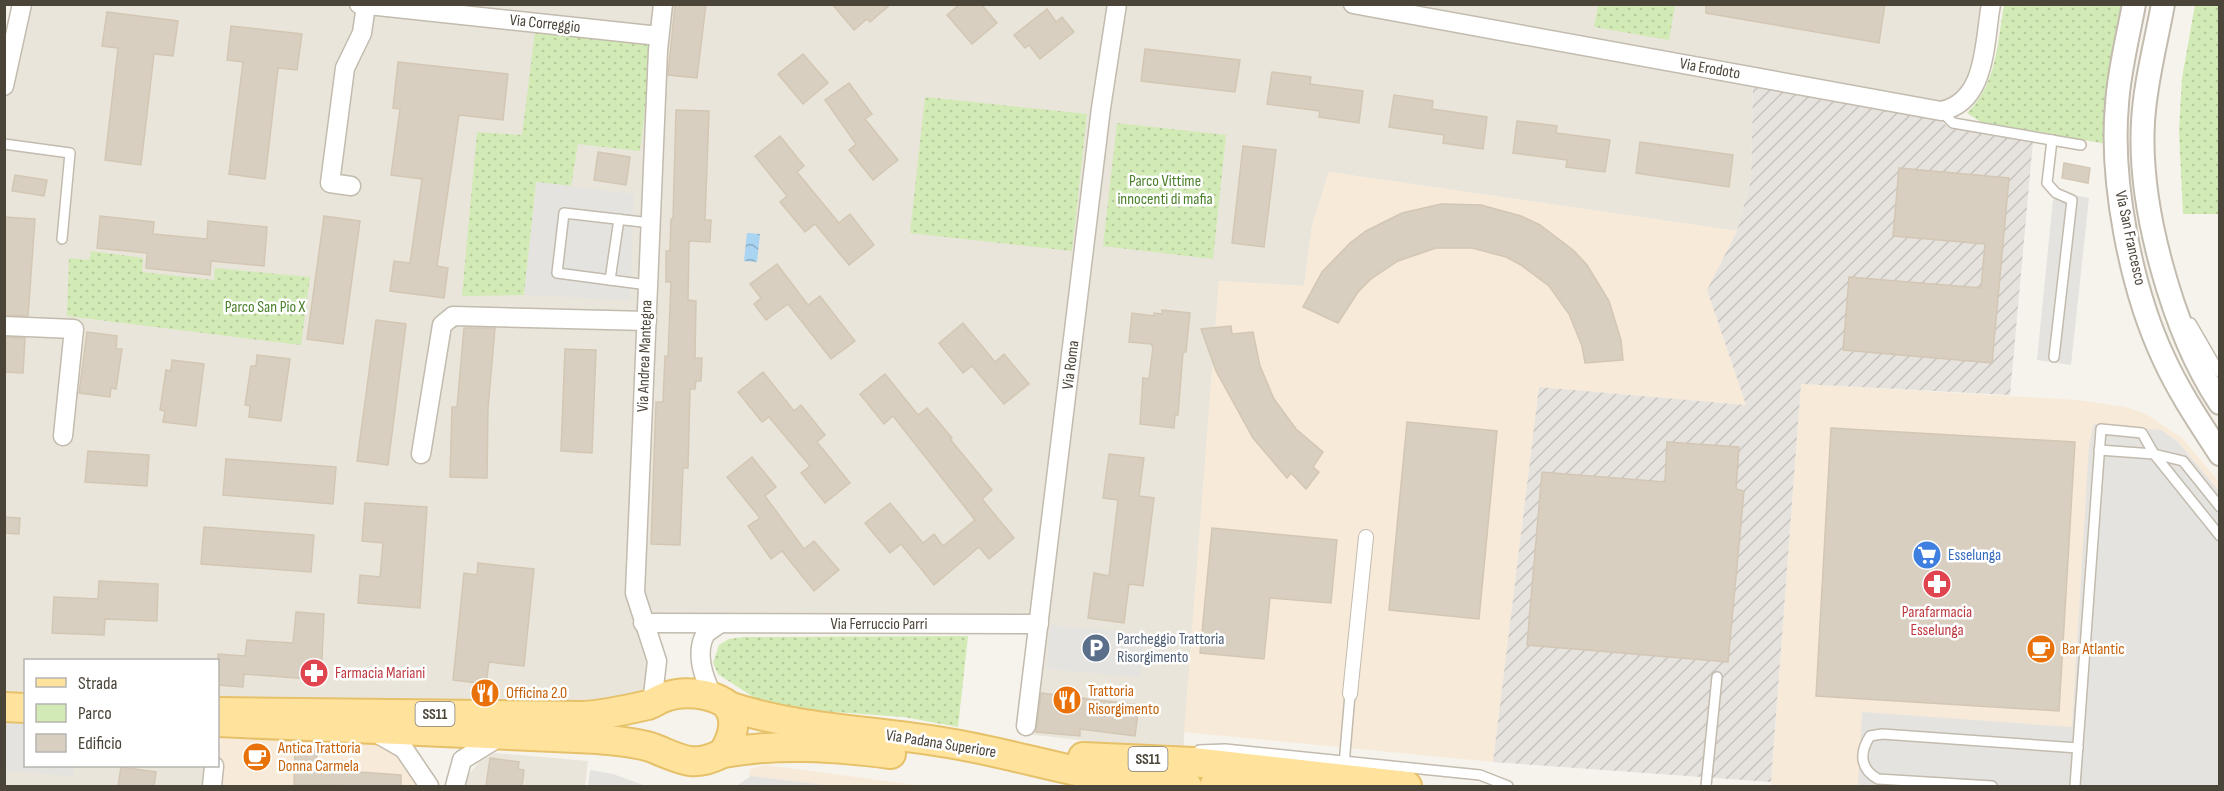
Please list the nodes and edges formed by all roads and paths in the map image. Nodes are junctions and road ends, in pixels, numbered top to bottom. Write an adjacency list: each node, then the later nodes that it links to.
1 (22, 4): 11 (street)
2 (359, 4): 9 (street, Via Correggio)
3 (663, 4): 10 (street, Via Andrea Mantegna)
4 (1117, 4): 38 (street, Via Roma)
5 (1353, 4): 12 (street, Via Erodoto)
6 (1991, 4): 12 (street)
7 (2134, 4): 32 (street, Via San Francesco)
8 (2163, 4): 21 (street, Via San Francesco)
9 (366, 5): 10 (street, Via Correggio); 16 (street)
10 (660, 36): 18 (street, Via Andrea Mantegna)
11 (4, 86)
12 (1941, 111): 13 (lane)
13 (2052, 140): 15 (lane); 25 (lane)
14 (4, 144): 19 (lane)
15 (2081, 145)
16 (351, 186)
17 (619, 219): 18 (lane); 20 (lane); 20 (lane)
18 (651, 223): 22 (street, Via Andrea Mantegna)
19 (62, 239)
20 (610, 280): 22 (lane)
21 (2167, 282): 26 (lane); 27 (street, Via San Francesco)
22 (648, 285): 23 (street, Via Andrea Mantegna)
23 (647, 321): 30 (street); 36 (street, Via Andrea Mantegna)
24 (4, 326): 28 (street)
25 (2054, 357)
26 (2220, 373)
27 (2220, 403)
28 (63, 436)
29 (2099, 450): 31 (lane); 31 (lane); 51 (lane)
30 (421, 454)
31 (2154, 454): 33 (lane); 34 (lane)
32 (2220, 454)
33 (2220, 507)
34 (2220, 536)
35 (1366, 537): 40 (street)
36 (643, 623): 37 (street, Via Ferruccio Parri); 42 (street, Via Andrea Mantegna)
37 (719, 624): 38 (street, Via Ferruccio Parri); 41 (street)
38 (1039, 624): 47 (street, Via Roma)
39 (1717, 677): 64 (lane)
40 (1350, 694): 55 (lane)
41 (720, 702): 42 (main road, SS11); 52 (main road); 54 (main road, Via Padana Superiore / SS11)
42 (652, 704): 45 (main road, SS11); 50 (main road)
43 (4, 707): 44 (main road)
44 (24, 708)
45 (219, 712)
46 (219, 722): 48 (main road, SS11)
47 (1026, 726)
48 (369, 730): 49 (main road, SS11); 57 (street)
49 (502, 735): 50 (main road, SS11); 58 (street)
50 (653, 748): 52 (main road, SS11)
51 (2078, 748): 65 (lane); 66 (lane)
52 (723, 753): 59 (main road, Via Padana Superiore / SS11)
53 (214, 767): 56 (street)
54 (1155, 776): 55 (main road, SS11); 60 (main road, Via Padana Superiore / SS11)
55 (1340, 776): 61 (main road, SS11); 62 (main road, SS11); 63 (lane)
56 (212, 786)
57 (429, 786)
58 (456, 786)
59 (1053, 786)
60 (1189, 786)
61 (1214, 786)
62 (1407, 786)
63 (1508, 786)
64 (1706, 786)
65 (1992, 786)
66 (2075, 786)

